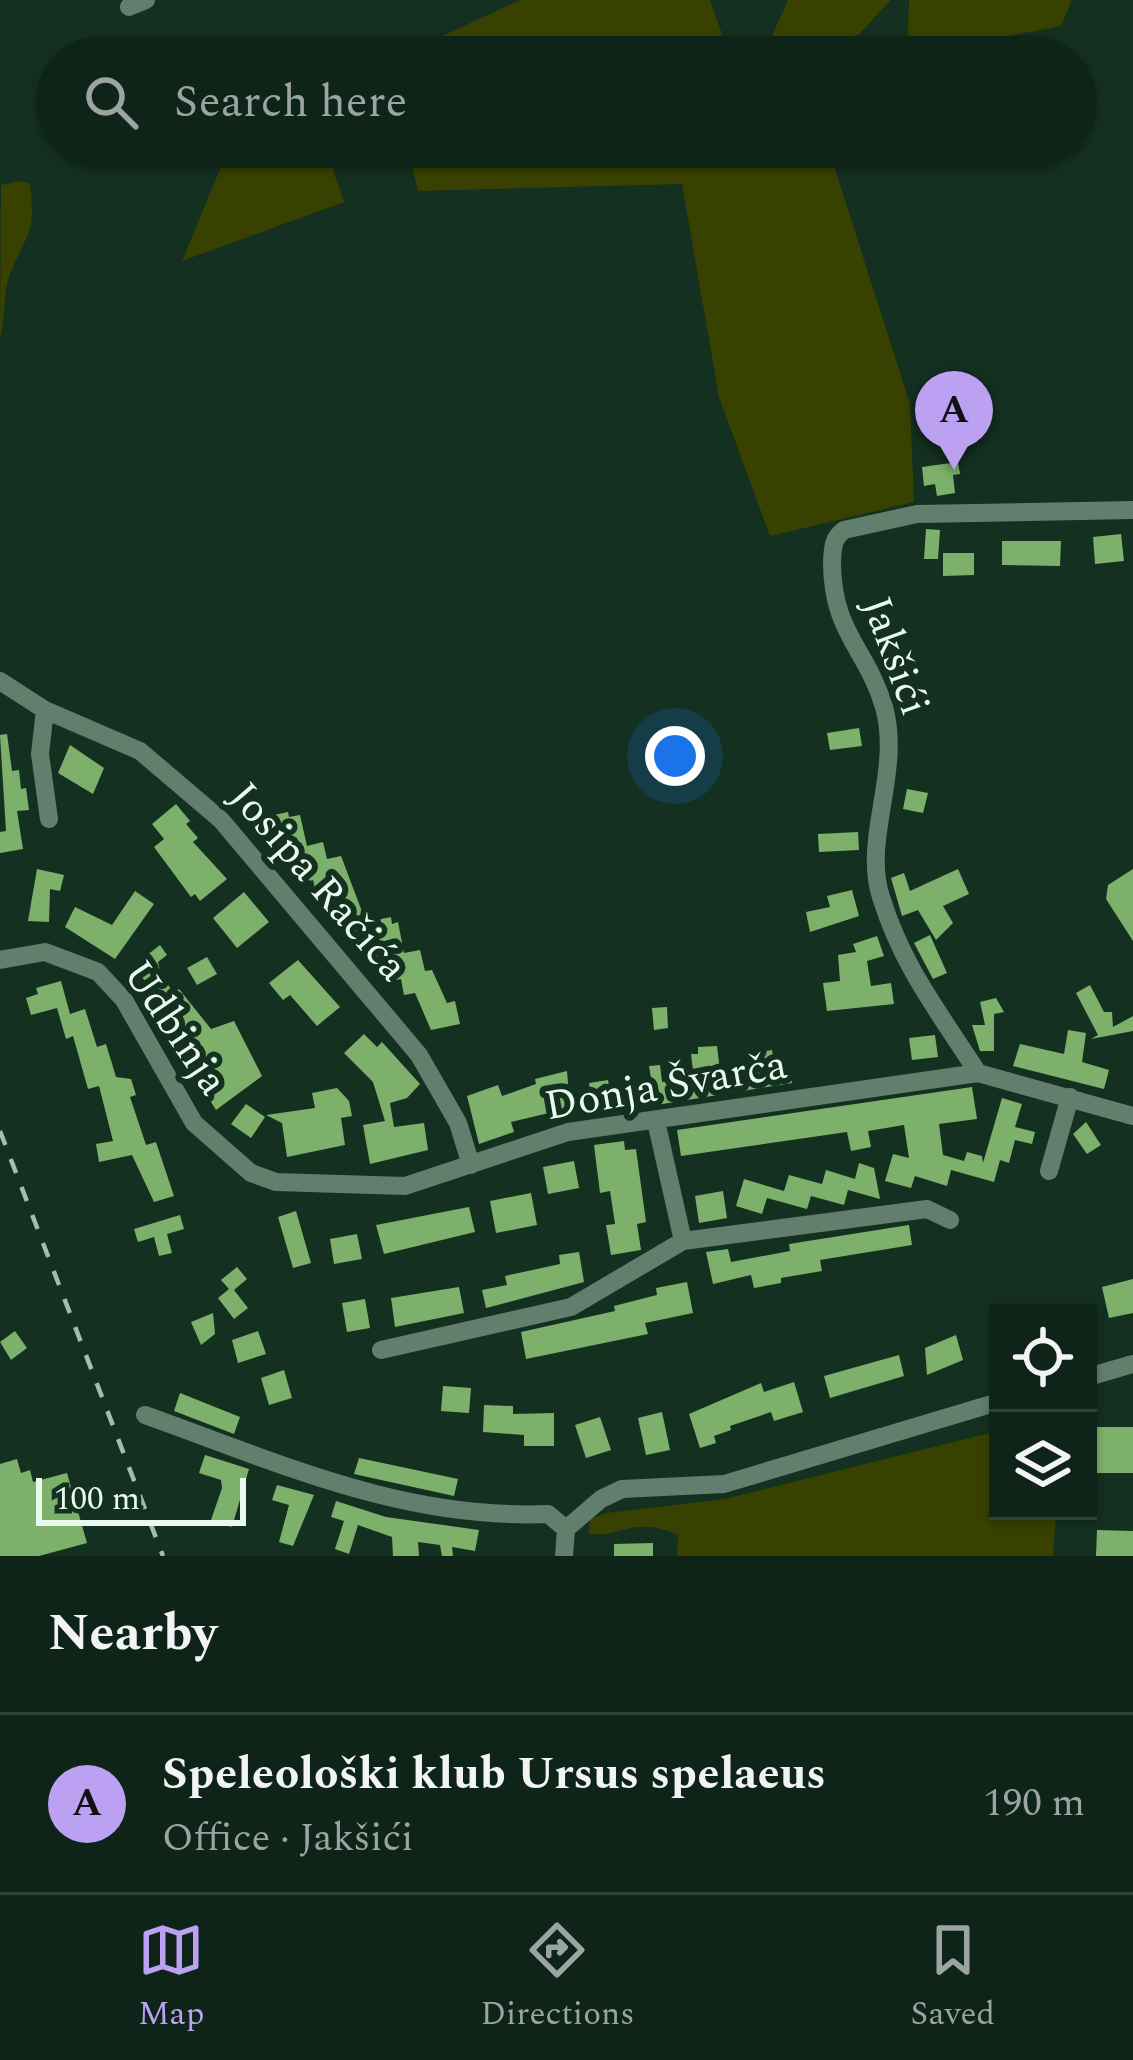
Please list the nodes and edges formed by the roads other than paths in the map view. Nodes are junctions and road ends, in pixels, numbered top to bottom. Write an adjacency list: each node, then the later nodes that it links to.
1 (1133, 511): 6 (street, Jakšići)
2 (0, 681): 3 (street, Josipa Račića)
3 (45, 710): 4 (street); 10 (street, Josipa Račića)
4 (49, 819)
5 (0, 959): 12 (street, Udbinja)
6 (978, 1073): 7 (street, Donja Švarča); 9 (street, Donja Švarča)
7 (1070, 1097): 8 (street, Donja Švarča); 11 (street)
8 (1133, 1116)
9 (656, 1120): 10 (street, Donja Švarča); 14 (street)
10 (471, 1166): 12 (street, Donja Švarča)
11 (1049, 1171)
12 (276, 1183)
13 (950, 1220): 14 (street)
14 (683, 1241): 15 (street)
15 (381, 1350)
16 (1133, 1364): 17 (street)
17 (1097, 1374)
18 (989, 1405): 20 (street)
19 (145, 1415): 20 (street)
20 (566, 1529): 21 (street)
21 (564, 1556)

